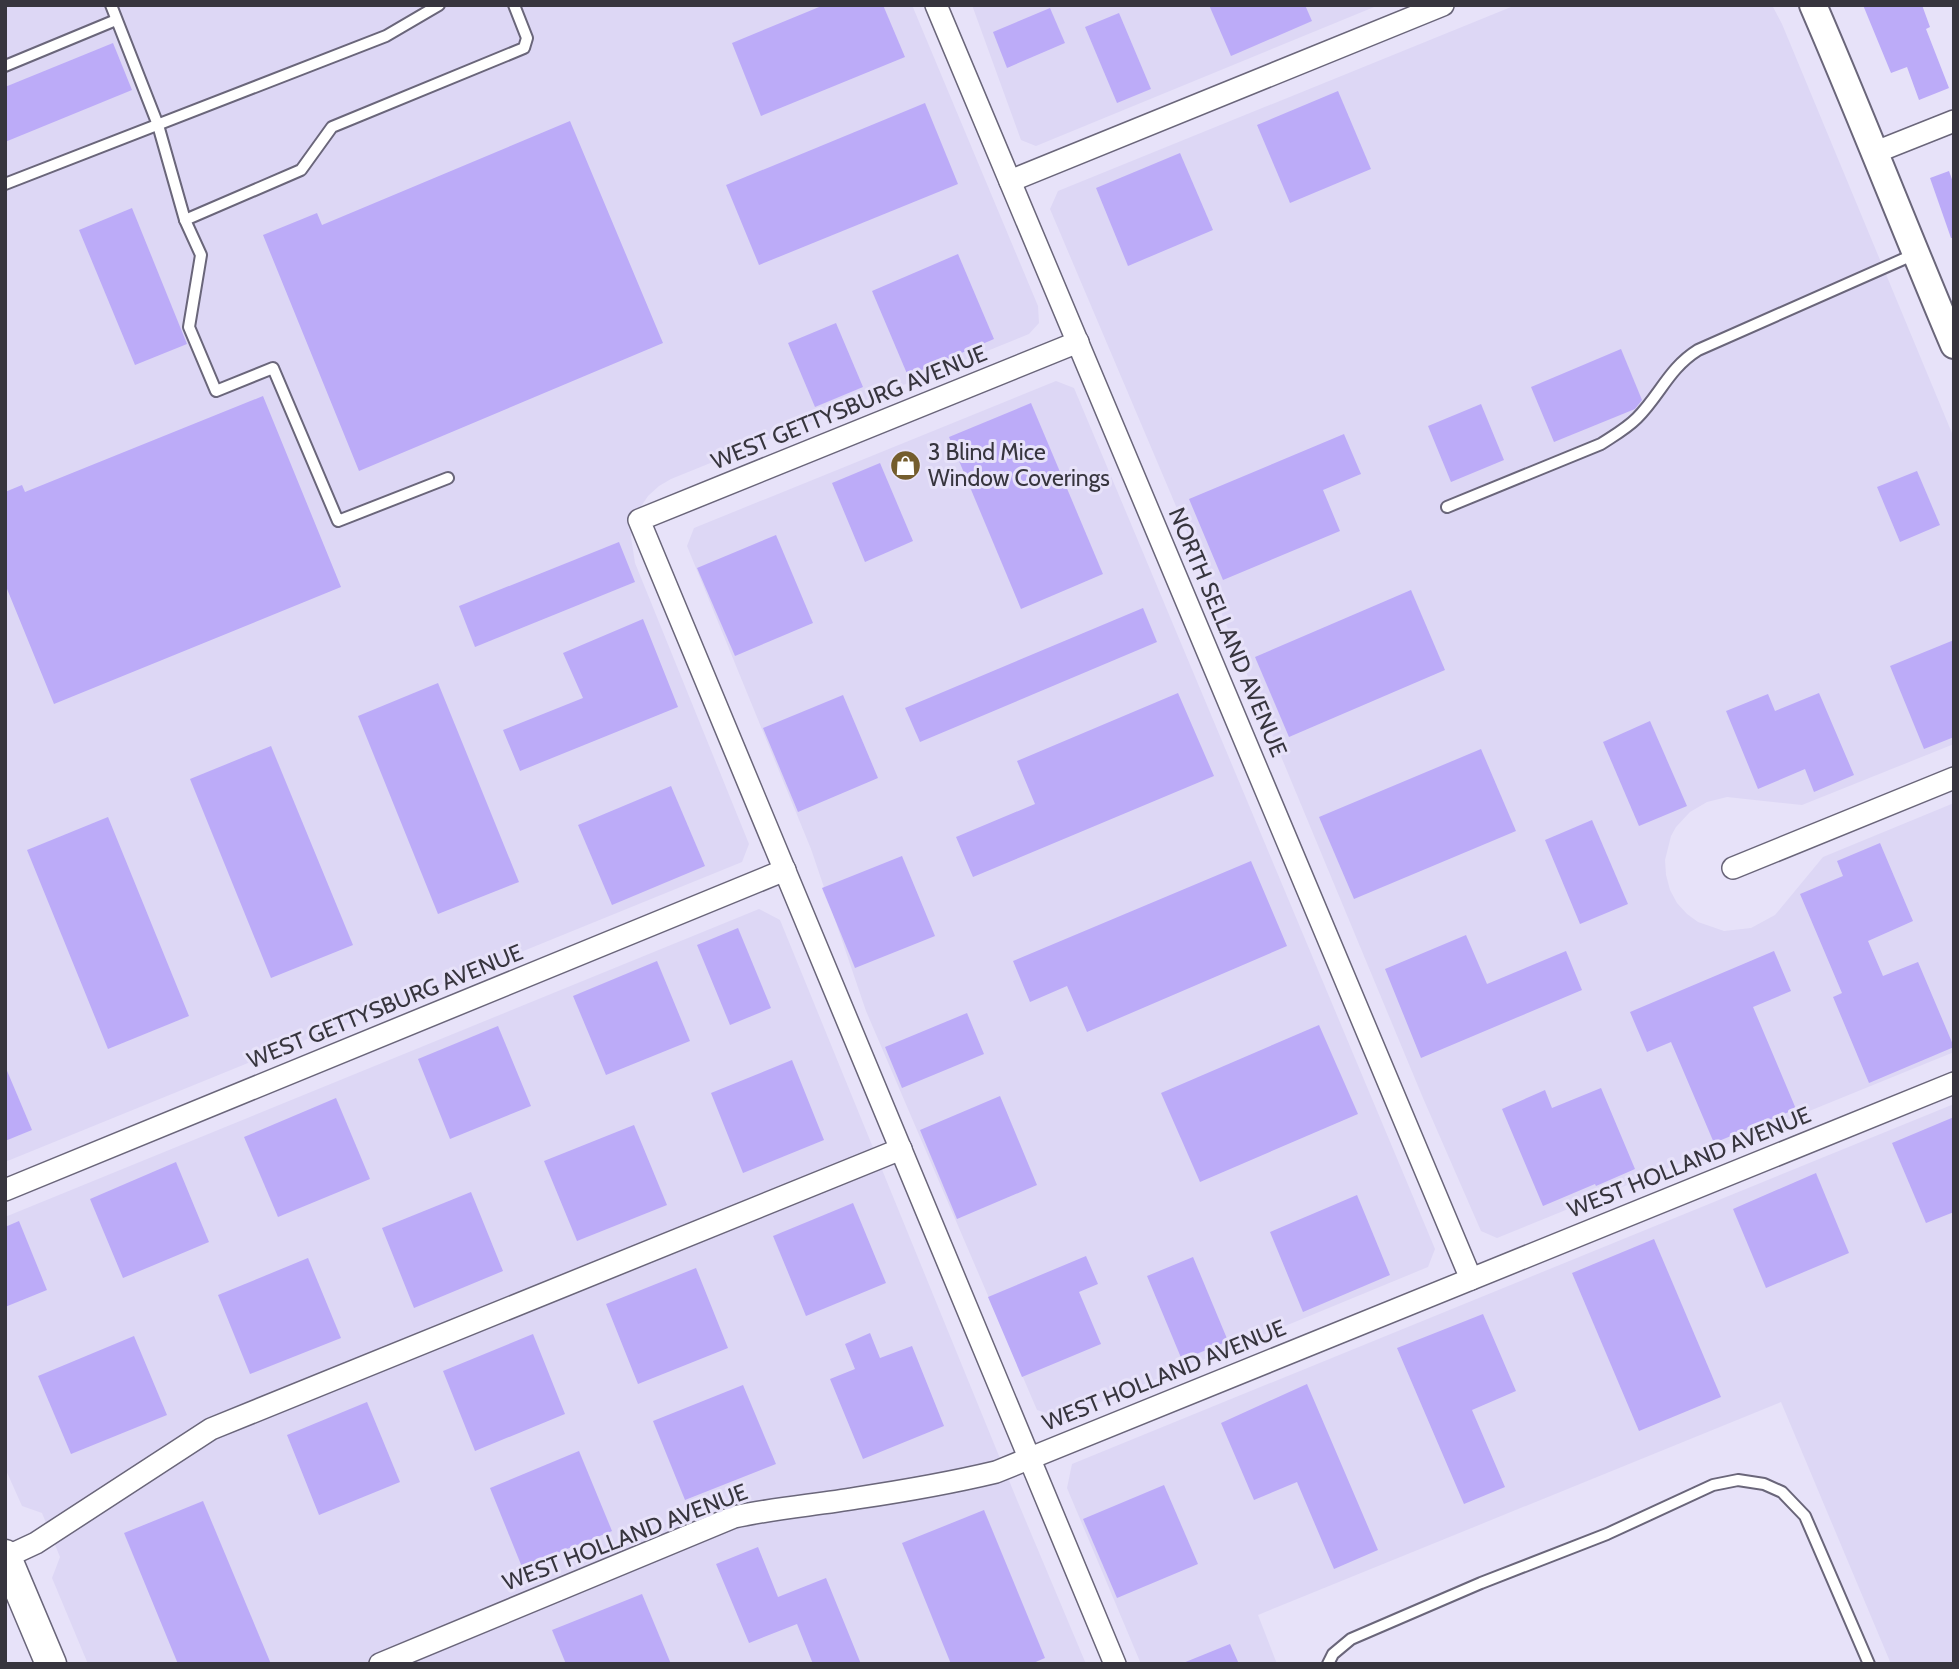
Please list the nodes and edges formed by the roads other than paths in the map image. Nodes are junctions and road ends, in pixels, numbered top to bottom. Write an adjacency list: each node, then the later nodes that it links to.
1 (111, 5): 7 (lane)
2 (439, 5): 10 (lane)
3 (514, 5): 14 (lane)
4 (936, 5): 12 (street, NORTH SELLAND AVENUE)
5 (1443, 5): 12 (street)
6 (1813, 5): 11 (street)
7 (116, 20): 8 (lane); 10 (lane)
8 (5, 66)
9 (1954, 121): 11 (street)
10 (158, 125): 13 (lane); 14 (lane)
11 (1876, 152): 15 (street)
12 (1010, 181): 16 (street, NORTH SELLAND AVENUE)
13 (5, 184)
14 (185, 220): 18 (lane)
15 (1915, 254): 17 (street); 19 (lane)
16 (1078, 342): 22 (street, WEST GETTYSBURG AVENUE); 26 (street, NORTH SELLAND AVENUE)
17 (1954, 345)
18 (448, 478)
19 (1447, 507)
20 (1954, 778): 21 (street)
21 (1733, 868)
22 (785, 870): 24 (street); 25 (street, WEST GETTYSBURG AVENUE)
23 (1954, 1083): 26 (street, WEST HOLLAND AVENUE)
24 (901, 1149): 27 (street); 28 (street)
25 (5, 1190)
26 (1471, 1279): 27 (street, WEST HOLLAND AVENUE)
27 (1030, 1458): 30 (street, WEST HOLLAND AVENUE); 31 (street)
28 (6, 1556): 29 (main road)
29 (51, 1664)
30 (380, 1664)
31 (1115, 1664)
32 (1328, 1664): 33 (lane)
33 (1869, 1664)

